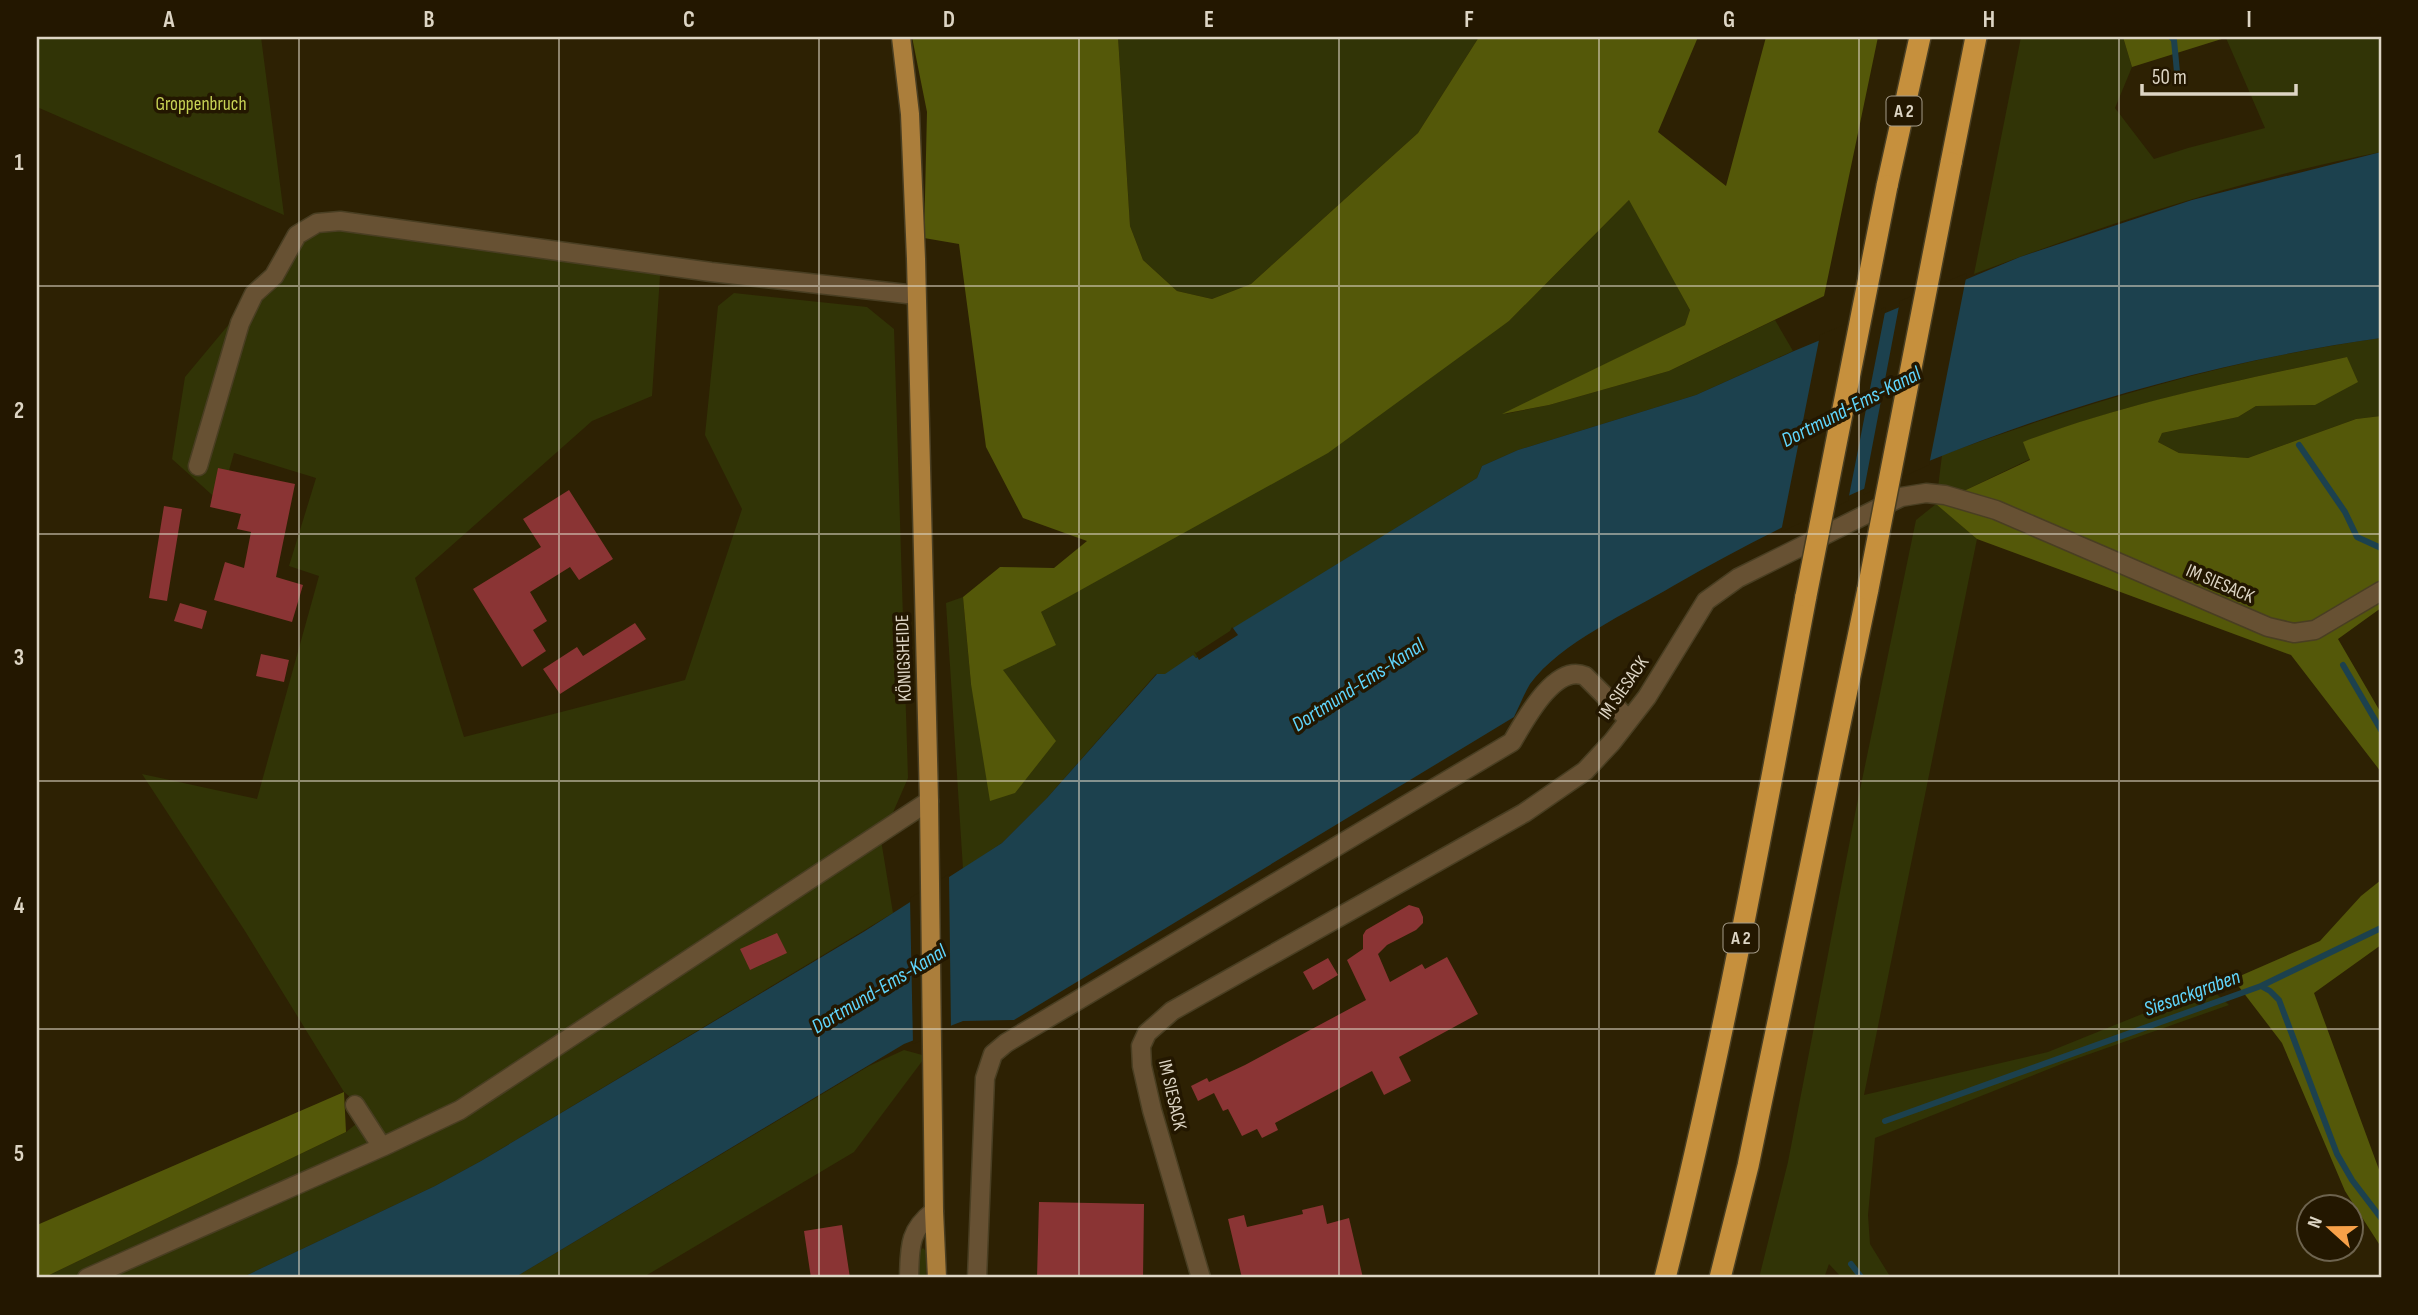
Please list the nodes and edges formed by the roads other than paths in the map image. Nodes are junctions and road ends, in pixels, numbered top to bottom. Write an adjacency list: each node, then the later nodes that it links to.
1 (901, 37): 4 (main road, KÖNIGSHEIDE)
2 (1920, 37): 17 (highway, A 2, bridge)
3 (1976, 37): 18 (highway, bridge)
4 (916, 295): 5 (street); 8 (main road, KÖNIGSHEIDE)
5 (198, 466)
6 (2381, 591): 7 (street, IM SIESACK)
7 (1629, 720): 15 (street); 16 (street, IM SIESACK)
8 (929, 801): 10 (street); 11 (main road, KÖNIGSHEIDE)
9 (355, 1105): 10 (street)
10 (382, 1147): 12 (street)
11 (934, 1211): 13 (street); 14 (main road, KÖNIGSHEIDE)
12 (87, 1278)
13 (909, 1278)
14 (937, 1278)
15 (977, 1278)
16 (1201, 1278)
17 (1665, 1278)
18 (1720, 1278)

